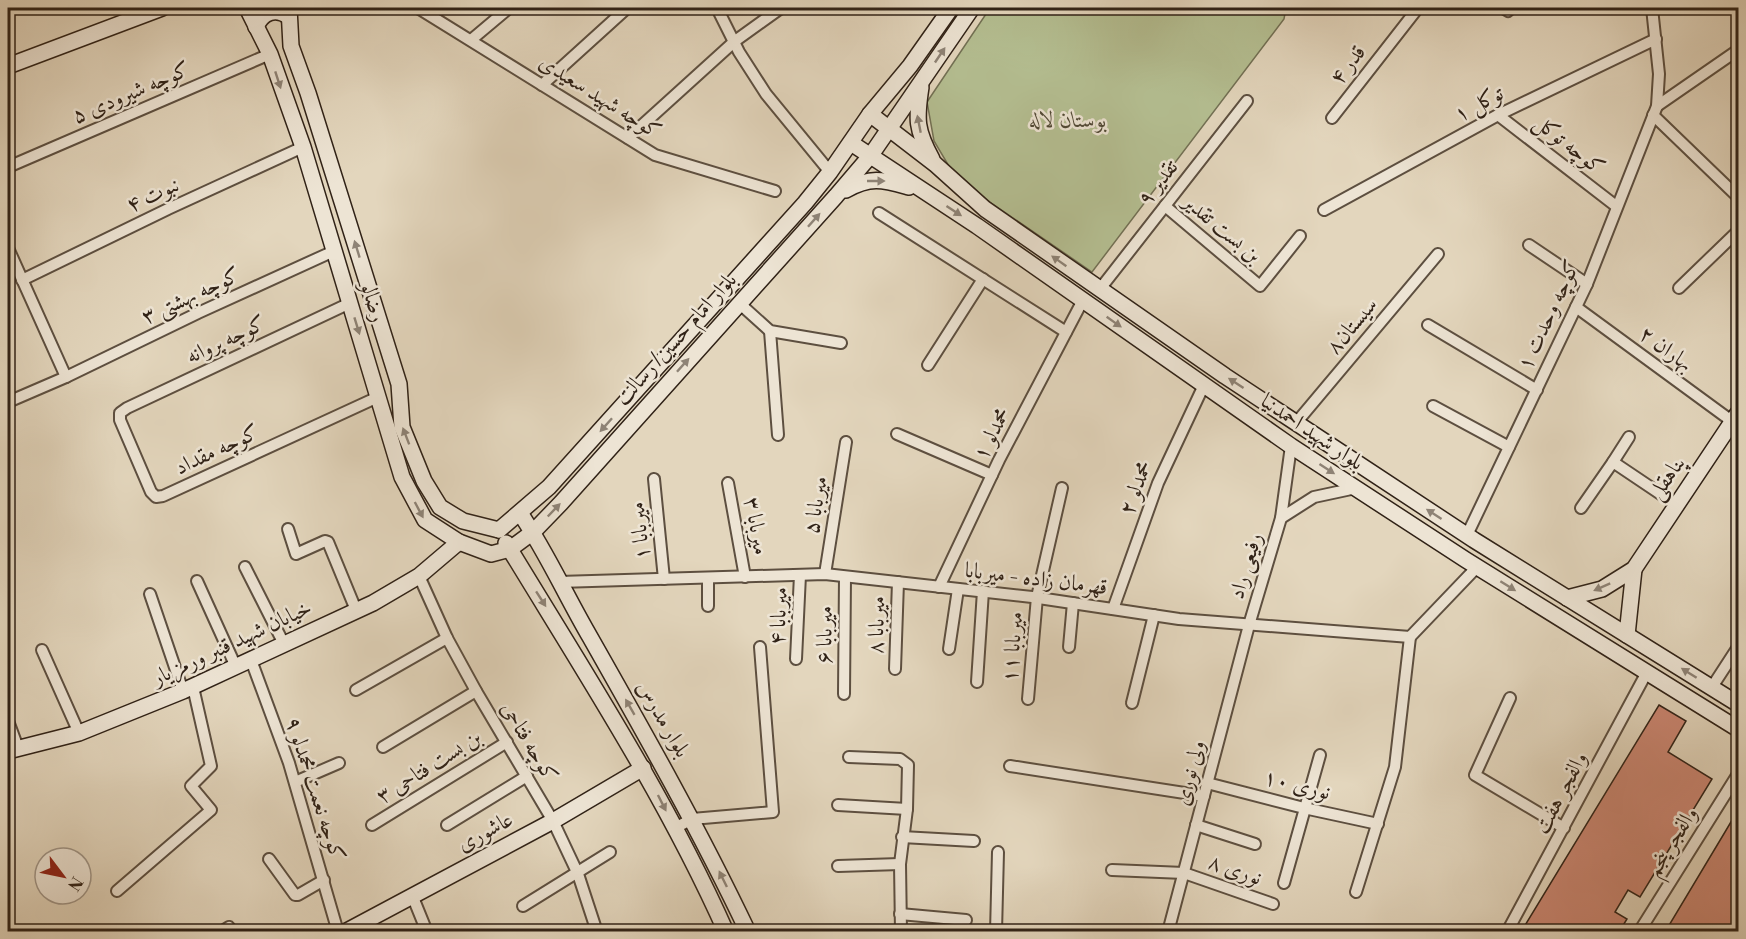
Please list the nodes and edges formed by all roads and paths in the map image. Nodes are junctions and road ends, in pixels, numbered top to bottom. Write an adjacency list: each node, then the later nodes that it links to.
1 (162, 8): 19 (main road)
2 (247, 8): 13 (main road, رضالو)
3 (418, 8): 15 (street, کوچه شهید سعیدی)
4 (509, 8): 15 (street)
5 (627, 8): 21 (street)
6 (717, 8): 16 (street)
7 (781, 8): 16 (street)
8 (951, 8): 24 (main road, بلوار امام حسین/ رسالت)
9 (972, 8): 20 (main road, بلوار امام حسین/ رسالت, one-way to 9)
10 (1418, 8): 26 (street, قدر ۴)
11 (1652, 8): 14 (street)
12 (289, 12): 13 (main road); 89 (main road, رضالو, one-way to 12)
13 (256, 27): 18 (main road, رضالو)
14 (1656, 39): 23 (street); 25 (street, توکل ۱)
15 (471, 40): 21 (street, کوچه شهید سعیدی)
16 (735, 41): 28 (street); 34 (street)
17 (1738, 50): 23 (street)
18 (270, 54): 30 (main road, رضالو, one-way to 30); 33 (street, کوچه شیرودی ۵)
19 (8, 66)
20 (922, 82): 27 (main road, بلوار امام حسین/ رسالت); 32 (main road, one-way to 20)
21 (542, 85): 28 (street, کوچه شهید سعیدی)
22 (1247, 101): 39 (street, ۹ تقدیر)
23 (1655, 110): 38 (street); 40 (street, کوچه وحدت ۱)
24 (870, 114): 27 (main road, بلوار شهید احمدنیا); 29 (main road, بلوار امام حسین/ رسالت)
25 (1498, 115): 40 (street, کوچه توکل); 41 (street, توکل ۱)
26 (1332, 118)
27 (890, 128): 31 (main road, بلوار امام حسین/ رسالت); 32 (main road, بلوار شهید احمدنیا)
28 (628, 138): 36 (street, کوچه شهید سعیدی)
29 (851, 143): 31 (main road, بلوار شهید احمدنیا); 34 (main road, بلوار امام حسین/ رسالت)
30 (303, 147): 46 (main road, رضالو); 50 (street, نبوت ۴)
31 (871, 155): 35 (main road, بلوار شهید احمدنیا); 37 (main road, بلوار امام حسین/ رسالت)
32 (935, 164): 53 (main road, بلوار شهید احمدنیا, one-way to 32)
33 (8, 167)
34 (830, 171): 86 (main road, بلوار امام حسین/ رسالت, one-way to 86)
35 (920, 189): 37 (main road, one-way to 35); 54 (main road, بلوار شهید احمدنیا, one-way to 54)
36 (775, 191)
37 (836, 196): 56 (main road, بلوار امام حسین/ رسالت, one-way to 37)
38 (1738, 197)
39 (1165, 206): 44 (street, بن بست تقدیر); 53 (street, ۹ تقدیر)
40 (1616, 206): 51 (street, کوچه وحدت ۱)
41 (1324, 210)
42 (879, 213): 49 (street)
43 (1738, 231): 52 (street)
44 (1300, 236)
45 (1529, 245): 51 (street)
46 (334, 251): 55 (main road, رضالو); 63 (street, کوچه بهشتی ۳)
47 (8, 252): 50 (street)
48 (1438, 254): 71 (street, سیستان۸)
49 (983, 279): 60 (street); 62 (street)
50 (22, 280): 63 (street)
51 (1587, 284): 57 (street, کوچه وحدت ۱)
52 (1679, 288)
53 (1100, 289): 71 (main road, بلوار شهید احمدنیا, one-way to 53)
54 (1083, 300): 60 (street, محمدلو ۱); 64 (main road, بلوار شهید احمدنیا, one-way to 64)
55 (350, 303): 66 (main road, رضالو, one-way to 66); 69 (street, کوچه پروانه)
56 (739, 303): 59 (street); 90 (main road, بلوار امام حسین/ رسالت, one-way to 56)
57 (1576, 307): 65 (street, کوچه وحدت ۱); 70 (street, بهاران ۲)
58 (1428, 326): 65 (street)
59 (770, 331): 61 (street); 73 (street)
60 (1066, 332): 79 (street, محمدلو ۱)
61 (842, 343)
62 (928, 364)
63 (66, 377): 67 (street, کوچه بهشتی ۳)
64 (1204, 385): 76 (main road, بلوار شهید احمدنیا); 115 (street, محمدلو ۲)
65 (1536, 390): 77 (street, کوچه وحدت ۱)
66 (378, 397): 69 (street, کوچه مقداد); 92 (main road, رضالو, one-way to 92)
67 (8, 402)
68 (1433, 406): 77 (street)
69 (120, 414)
70 (1736, 418): 84 (main road, پناهقلی)
71 (1296, 423): 91 (main road, بلوار شهید احمدنیا, one-way to 71)
72 (897, 434): 79 (street)
73 (778, 435)
74 (1629, 437): 78 (street)
75 (846, 442): 97 (street, میربابا ۵)
76 (1291, 446): 83 (main road, بلوار شهید احمدنیا, one-way to 83); 87 (street, رفیعی راد)
77 (1509, 447): 91 (street, کوچه وحدت ۱)
78 (1613, 462): 84 (street); 85 (street)
79 (992, 476): 107 (street, محمدلو ۱)
80 (654, 479): 103 (street, میربابا ۱)
81 (728, 483): 101 (street, میربابا ۳)
82 (1062, 488): 111 (street, میربابا ۱۱)
83 (1356, 488): 87 (street, رفیعی راد); 95 (main road, بلوار شهید احمدنیا)
84 (1677, 505): 96 (main road, پناهقلی)
85 (1581, 508)
86 (520, 513): 89 (main road, بلوار امام حسین/ رسالت); 90 (main road, بلوار مدرس)
87 (1281, 518): 118 (street, رفیعی راد)
88 (288, 529): 116 (street)
89 (499, 530): 93 (main road, بلوار مدرس)
90 (533, 532): 93 (main road, بلوار امام حسین/ رسالت); 105 (main road, بلوار مدرس)
91 (1467, 535): 112 (main road, بلوار شهید احمدنیا)
92 (459, 542): 93 (main road, رضالو); 99 (main road, خیابان شهید قنبر ورمزیار)
93 (510, 549): 152 (main road, بلوار مدرس, one-way to 152)
94 (245, 567): 122 (street)
95 (1477, 567): 120 (street); 131 (main road, بلوار شهید احمدنیا, one-way to 131)
96 (1634, 569): 112 (main road, پناهقلی, one-way to 112); 119 (main road, پناهقلی)
97 (825, 574): 98 (street, قهرمان زاده - میربابا); 100 (street, قهرمان زاده - میربابا)
98 (801, 575): 101 (street, قهرمان زاده - میربابا); 128 (street, میربابا ۴)
99 (419, 576): 116 (main road, خیابان شهید قنبر ورمزیار); 121 (street, کوچه فتاحی)
100 (845, 576): 106 (street, قهرمان زاده - میربابا); 137 (street, میربابا ۶)
101 (745, 577): 102 (street, قهرمان زاده - میربابا)
102 (708, 578): 103 (street, قهرمان زاده - میربابا); 114 (street)
103 (664, 579): 105 (street, قهرمان زاده - میربابا)
104 (197, 581): 129 (street, کوچه نعمت محمدلو ۹)
105 (559, 582): 161 (main road, بلوار مدرس, one-way to 105)
106 (898, 582): 107 (street, قهرمان زاده - میربابا); 130 (street, میربابا ۸)
107 (939, 586): 108 (street, قهرمان زاده - میربابا)
108 (958, 589): 109 (street, قهرمان زاده - میربابا); 126 (street)
109 (983, 591): 111 (street, قهرمان زاده - میربابا); 132 (street)
110 (150, 594): 134 (street)
111 (1037, 597): 113 (street, قهرمان زاده - میربابا); 139 (street, میربابا ۱۱)
112 (1567, 598): 119 (main road, بلوار شهید احمدنیا)
113 (1073, 603): 115 (street, قهرمان زاده - میربابا); 124 (street)
114 (708, 606)
115 (1113, 609): 117 (street, قهرمان زاده - میربابا)
116 (356, 610): 122 (main road, خیابان شهید قنبر ورمزیار)
117 (1154, 615): 118 (street, قهرمان زاده - میربابا); 140 (street)
118 (1249, 625): 120 (street, قهرمان زاده - میربابا); 156 (street, ولی نوری)
119 (1627, 635): 133 (main road, بلوار شهید احمدنیا, one-way to 119)
120 (1410, 637): 163 (street)
121 (447, 638): 135 (street); 136 (street, کوچه فتاحی)
122 (284, 644): 129 (main road, خیابان شهید قنبر ورمزیار)
123 (760, 647): 161 (street)
124 (1069, 647)
125 (1738, 647): 133 (street)
126 (949, 649)
127 (42, 650): 144 (street)
128 (796, 659)
129 (244, 663): 134 (main road, خیابان شهید قنبر ورمزیار); 155 (street, کوچه نعمت محمدلو ۹)
130 (895, 669)
131 (1647, 672): 143 (main road, بلوار شهید احمدنیا); 168 (street, والفجر هفت)
132 (977, 682)
133 (1712, 687): 141 (main road, بلوار شهید احمدنیا)
134 (188, 689): 144 (main road, خیابان شهید قنبر ورمزیار); 182 (street)
135 (356, 690)
136 (476, 690): 145 (street, کوچه فتاحی); 146 (street)
137 (844, 694)
138 (1510, 698): 168 (street)
139 (1028, 699)
140 (1132, 703)
141 (1738, 704)
142 (8, 721): 147 (street)
143 (1738, 729)
144 (79, 733): 147 (main road, خیابان شهید قنبر ورمزیار)
145 (507, 742): 154 (street, کوچه فتاحی); 164 (street, بن بست فتاحی ۳)
146 (383, 747)
147 (13, 750)
148 (1320, 755): 159 (street)
149 (849, 757): 160 (street)
150 (339, 764): 155 (street)
151 (1010, 766): 157 (street)
152 (643, 768): 162 (main road, عاشوری); 167 (main road, بلوار مدرس, one-way to 167)
153 (1738, 774): 201 (street, والفجر پنجم)
154 (527, 776): 162 (street, کوچه فتاحی); 165 (street)
155 (295, 782): 180 (street, کوچه نعمت محمدلو ۹)
156 (1207, 783): 157 (street, ولی نوری); 159 (street, نوری ۱۰)
157 (1204, 796): 166 (street, ولی نوری)
158 (838, 805): 160 (street)
159 (1304, 808): 163 (street, نوری ۱۰); 181 (street)
160 (907, 809): 169 (street)
161 (692, 819): 167 (street); 196 (main road, بلوار مدرس, one-way to 161)
162 (553, 821): 179 (street, کوچه فتاحی); 184 (main road, عاشوری)
163 (1378, 824): 183 (street)
164 (372, 825)
165 (447, 825)
166 (1197, 825): 171 (street); 178 (street, ولی نوری)
167 (675, 828): 195 (main road, بلوار مدرس)
168 (1564, 828): 200 (street, والفجر هفت)
169 (902, 837): 170 (street); 175 (street)
170 (974, 841)
171 (1255, 844)
172 (610, 852): 179 (street)
173 (998, 852): 198 (street)
174 (269, 859): 180 (street)
175 (900, 864): 176 (street); 187 (street)
176 (838, 866)
177 (1112, 870): 178 (street, نوری ۸)
178 (1184, 873): 185 (street, نوری ۸); 199 (street, ولی نوری)
179 (578, 874): 186 (street); 189 (street, کوچه فتاحی)
180 (324, 880): 192 (street, کوچه نعمت محمدلو ۹)
181 (1284, 882)
182 (117, 891)
183 (1356, 892)
184 (412, 895): 193 (main road, عاشوری); 194 (street)
185 (1273, 904)
186 (523, 906)
187 (900, 914): 188 (street); 197 (street)
188 (966, 920)
189 (596, 931)
190 (221, 932): 191 (street)
191 (233, 932)
192 (338, 932)
193 (345, 932)
194 (427, 932)
195 (726, 932)
196 (748, 932)
197 (901, 932)
198 (996, 932)
199 (1168, 932)
200 (1507, 932)
201 (1639, 932)

